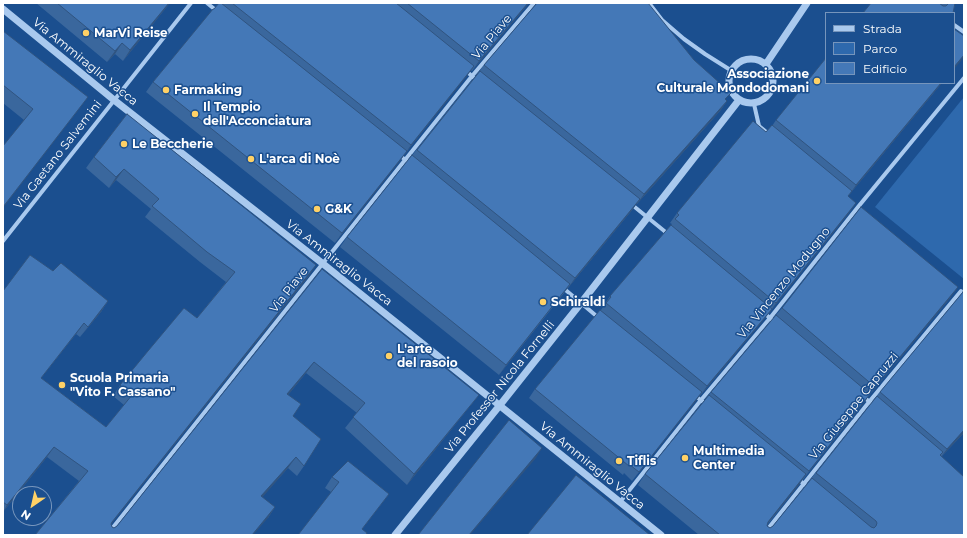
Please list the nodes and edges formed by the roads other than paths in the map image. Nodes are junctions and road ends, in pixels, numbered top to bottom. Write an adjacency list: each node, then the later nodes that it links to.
1 (191, 3): 16 (street, Via Gaetano Salvemini)
2 (207, 3): 7 (street)
3 (534, 3): 13 (street, Via Piave)
4 (649, 3): 12 (street)
5 (807, 3): 10 (street)
6 (3, 9): 16 (street, Via Ammiraglio Vacca)
7 (220, 13)
8 (955, 26): 9 (street)
9 (964, 32)
10 (766, 64): 12 (street); 18 (street)
11 (460, 66): 13 (street)
12 (732, 71): 17 (street)
13 (472, 76): 15 (street); 21 (street, Via Piave)
14 (964, 78): 25 (street, Via Vincenzo Modugno)
15 (484, 86)
16 (114, 100): 29 (street, Via Gaetano Salvemini); 30 (street, Via Ammiraglio Vacca)
17 (739, 100): 18 (street); 27 (street, Via Professor Nicola Fornelli)
18 (754, 104): 19 (street)
19 (771, 136)
20 (393, 150): 21 (street)
21 (405, 160): 22 (street); 30 (street, Via Piave)
22 (417, 169)
23 (852, 202): 25 (street)
24 (630, 203): 27 (street)
25 (858, 207): 26 (street); 36 (street, Via Vincenzo Modugno)
26 (864, 212)
27 (648, 217): 28 (street); 34 (street, Via Professor Nicola Fornelli)
28 (672, 237)
29 (3, 241)
30 (322, 263): 43 (street, Via Ammiraglio Vacca); 50 (street, Via Piave)
31 (556, 283): 34 (street)
32 (955, 286): 33 (street)
33 (963, 292): 42 (street, Via Giuseppe Capruzzi)
34 (581, 303): 37 (street); 43 (street, Via Professor Nicola Fornelli)
35 (757, 308): 36 (street)
36 (770, 318): 38 (street); 41 (street, Via Vincenzo Modugno)
37 (605, 322)
38 (781, 328)
39 (689, 391): 41 (street)
40 (858, 392): 42 (street)
41 (701, 400): 44 (street); 49 (street, Via Vincenzo Modugno)
42 (869, 402): 45 (street); 47 (street, Via Giuseppe Capruzzi)
43 (500, 405): 49 (street, Via Ammiraglio Vacca); 51 (street, Via Professor Nicola Fornelli)
44 (707, 405)
45 (881, 412)
46 (792, 474): 47 (street)
47 (804, 484): 48 (street); 53 (street, Via Giuseppe Capruzzi)
48 (816, 494)
49 (620, 502): 52 (street, Via Ammiraglio Vacca)
50 (107, 535)
51 (395, 535)
52 (661, 535)
53 (763, 535)

